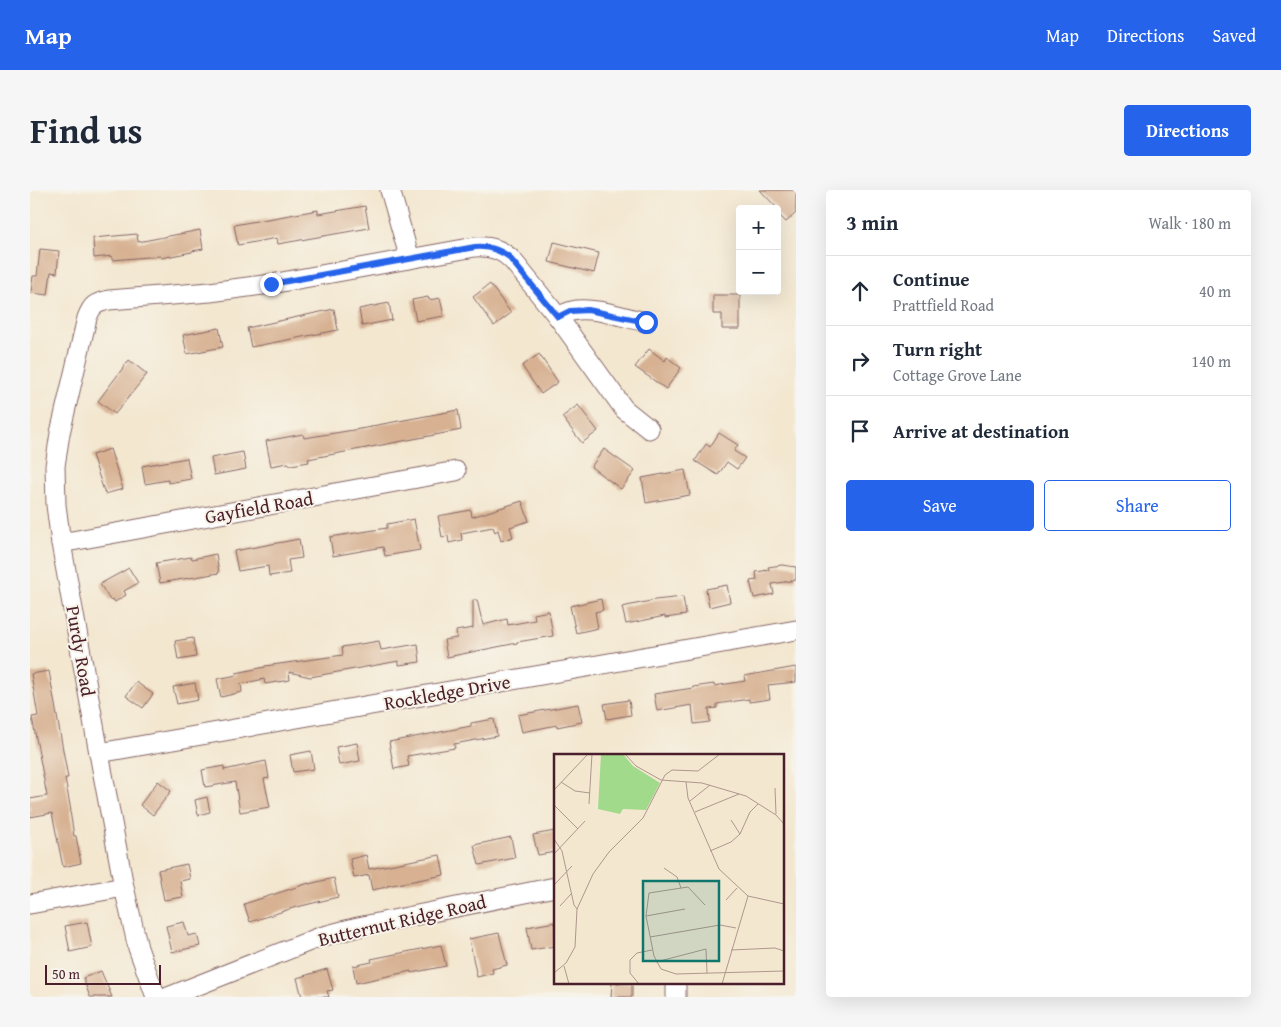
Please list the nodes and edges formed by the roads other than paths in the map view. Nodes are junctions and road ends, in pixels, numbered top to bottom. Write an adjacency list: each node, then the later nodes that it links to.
1 (390, 190): 2 (street)
2 (410, 259): 3 (street); 7 (street, Purdy Road)
3 (558, 317): 4 (street); 5 (street)
4 (646, 322)
5 (650, 429)
6 (456, 471): 7 (street, Gayfield Road)
7 (61, 542): 9 (street, Purdy Road)
8 (796, 630): 9 (street, Rockledge Drive)
9 (99, 753): 10 (street, Purdy Road)
10 (124, 887): 12 (street); 14 (street, Purdy Road)
11 (554, 887): 15 (street, Butternut Ridge Road)
12 (30, 904)
13 (676, 984): 16 (street)
14 (156, 997)
15 (168, 997)
16 (676, 997)

